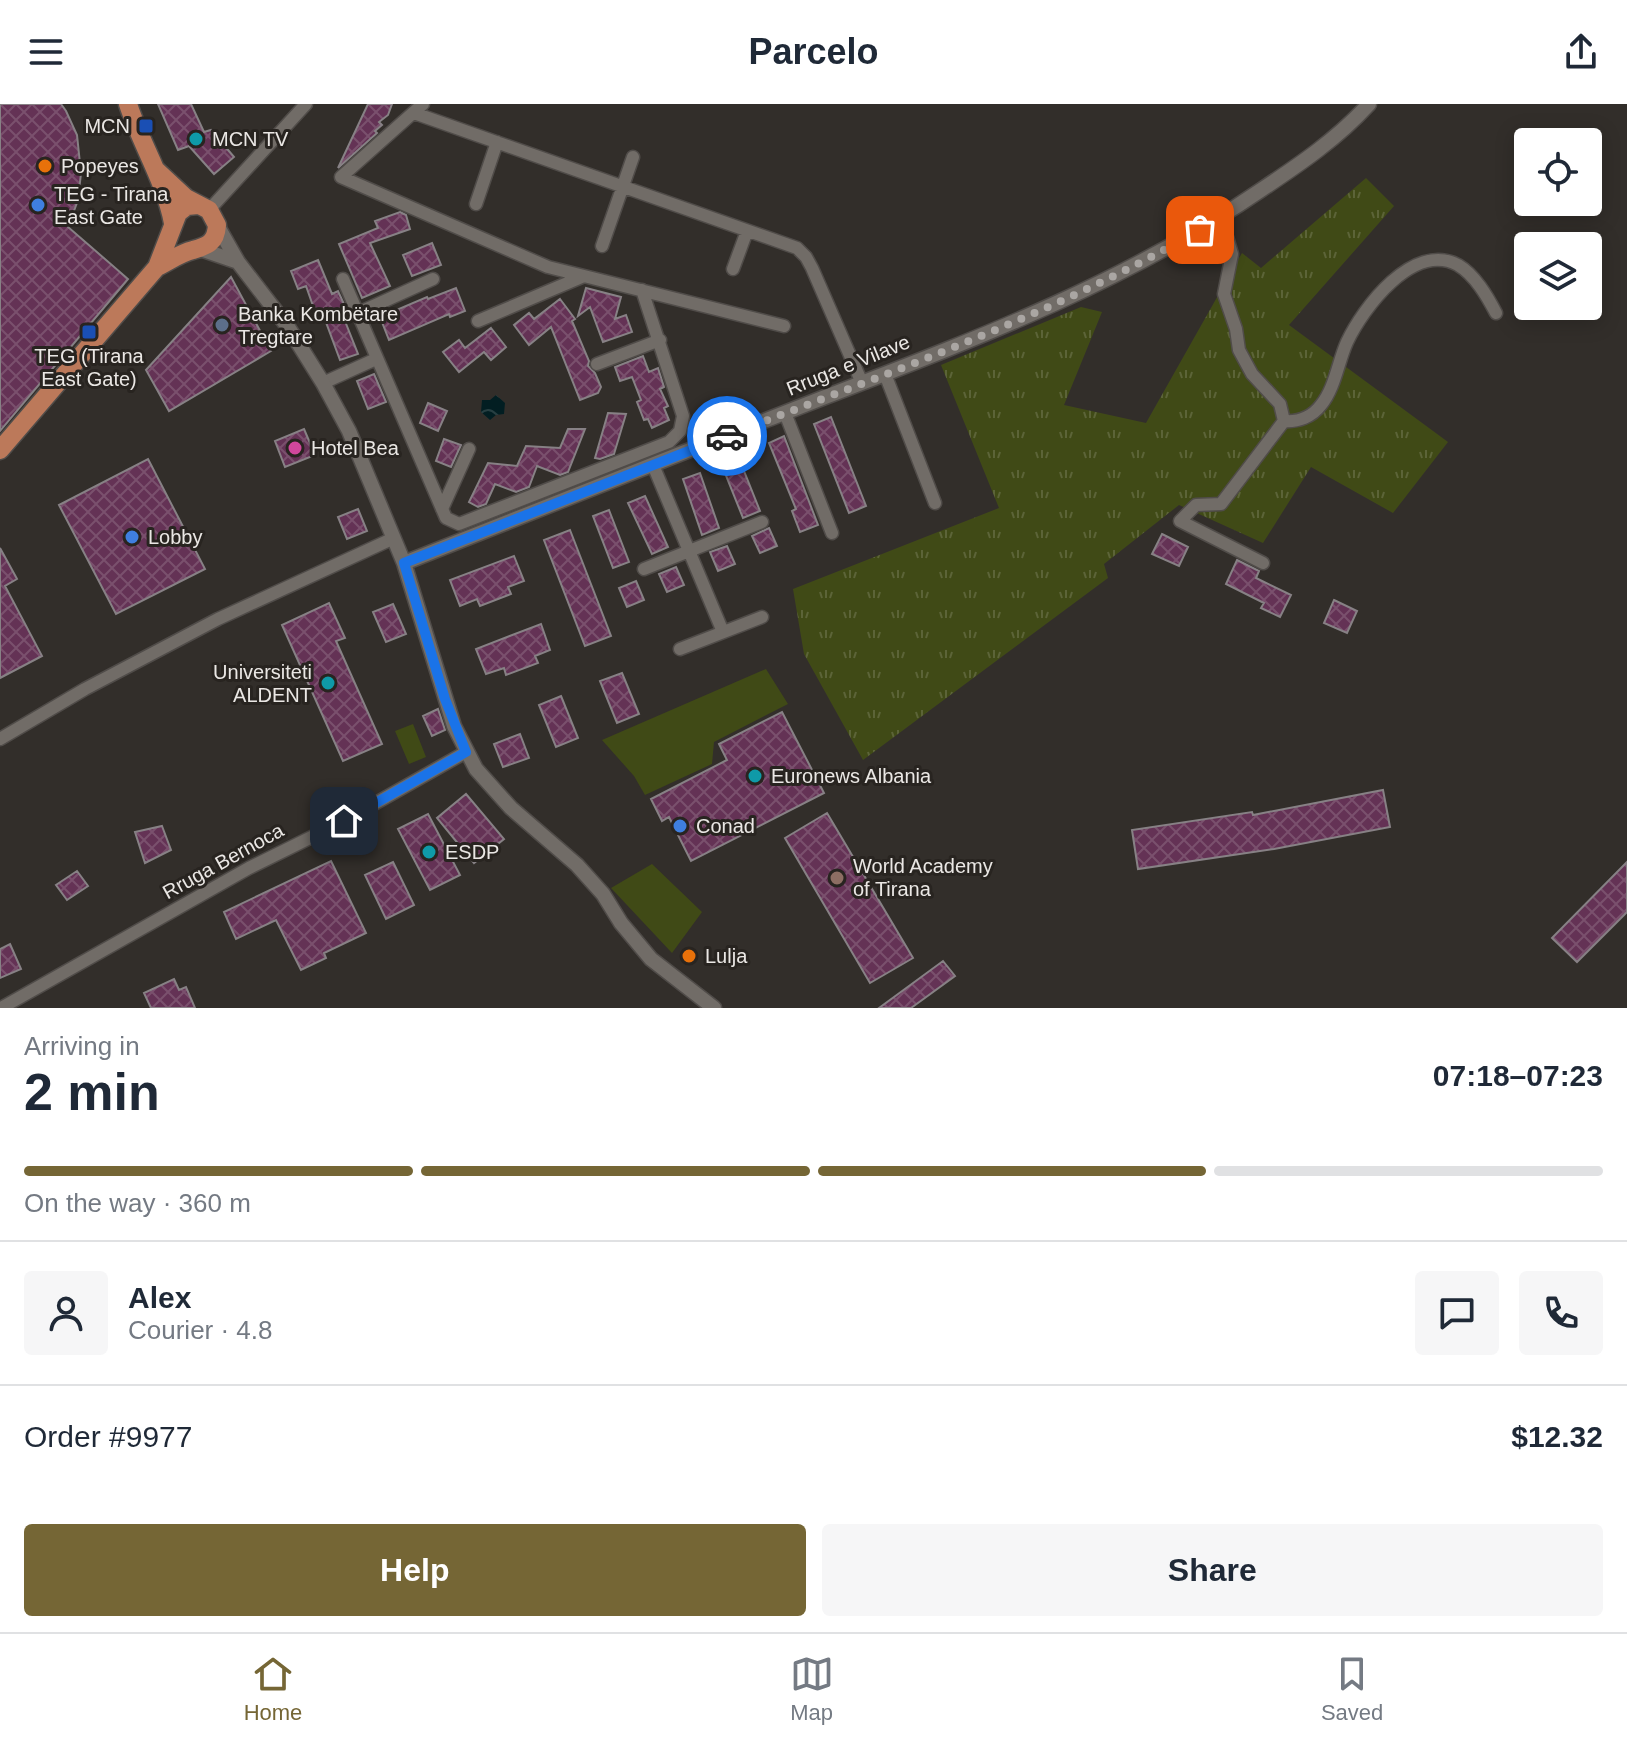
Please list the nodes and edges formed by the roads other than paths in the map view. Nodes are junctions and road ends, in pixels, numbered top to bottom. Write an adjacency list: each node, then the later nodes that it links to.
1 (128, 104): 7 (main road)
2 (306, 104): 10 (street)
3 (1369, 104): 11 (street, Rruga e Vilave)
4 (419, 108): 5 (street); 19 (street)
5 (497, 142): 8 (street); 9 (street)
6 (633, 157): 8 (street)
7 (156, 170): 10 (main road); 12 (main road)
8 (622, 188): 13 (street); 14 (street)
9 (476, 204)
10 (208, 213): 12 (main road); 15 (main road); 16 (street)
11 (1217, 220): 30 (street, Rruga e Vilave); 34 (street)
12 (173, 227): 15 (main road); 17 (main road)
13 (747, 231): 18 (street); 32 (street)
14 (602, 246)
15 (197, 249): 16 (street); 17 (main road)
16 (238, 262): 31 (street)
17 (157, 267): 37 (main road)
18 (733, 269)
19 (584, 276): 22 (street); 25 (street)
20 (343, 279): 23 (street)
21 (433, 279): 23 (street)
22 (642, 290): 26 (street); 27 (street)
23 (358, 313): 28 (street)
24 (1496, 313): 34 (street)
25 (478, 321)
26 (784, 326)
27 (660, 340): 29 (street); 35 (street)
28 (376, 359): 31 (street); 41 (street)
29 (597, 364)
30 (885, 374): 32 (street, Rruga e Vilave); 40 (street)
31 (323, 383): 44 (street)
32 (862, 383): 33 (street, Rruga e Vilave)
33 (785, 413): 38 (street, Rruga e Vilave); 43 (street)
34 (1284, 421): 47 (street)
35 (680, 431): 38 (street); 41 (street)
36 (469, 449): 41 (street)
37 (0, 450)
38 (692, 450): 39 (street, Rruga e Vilave)
39 (653, 465): 45 (street); 46 (street, Rruga e Vilave)
40 (935, 503)
41 (442, 509)
42 (762, 522): 45 (street)
43 (832, 533)
44 (394, 538): 46 (street); 52 (street)
45 (690, 551): 48 (street); 50 (street)
46 (404, 563): 53 (street)
47 (1263, 563)
48 (644, 569)
49 (762, 617): 50 (street)
50 (723, 632): 51 (street)
51 (680, 649)
52 (0, 739)
53 (466, 752): 54 (street, Rruga Bernoca); 55 (street)
54 (1, 1008)
55 (714, 1008)

